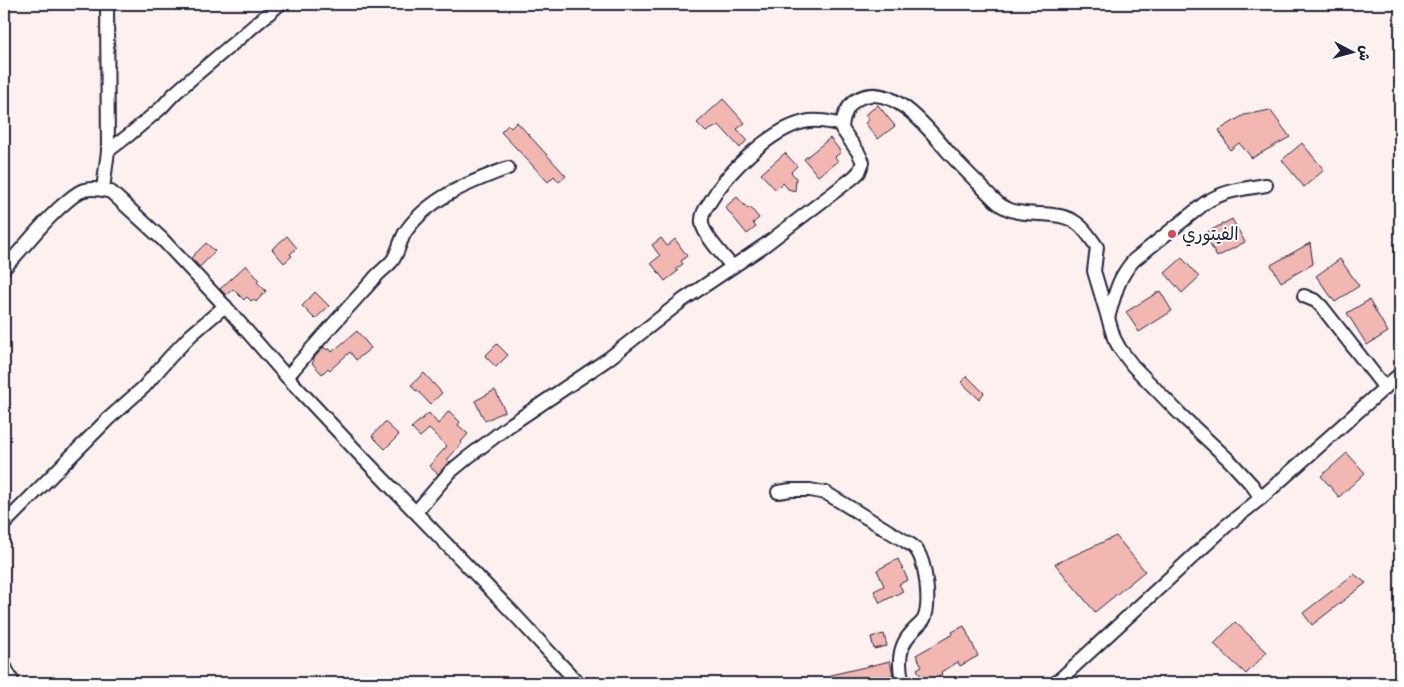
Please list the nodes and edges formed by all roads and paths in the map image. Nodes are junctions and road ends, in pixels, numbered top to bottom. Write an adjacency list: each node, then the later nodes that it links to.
1 (108, 4): 4 (street)
2 (280, 4): 4 (street)
3 (842, 125): 9 (street); 9 (street); 12 (street)
4 (108, 150): 7 (street)
5 (508, 168): 14 (street)
6 (1266, 185): 12 (street)
7 (103, 189): 8 (street); 11 (street)
8 (5, 265)
9 (732, 266): 18 (street)
10 (1304, 296): 15 (street)
11 (224, 306): 14 (street); 19 (street)
12 (1108, 318): 17 (street)
13 (1400, 375): 15 (street)
14 (288, 377): 18 (street)
15 (1385, 388): 17 (street)
16 (778, 492): 23 (street)
17 (1261, 498): 24 (street)
18 (416, 512): 22 (street)
19 (4, 524)
20 (4, 665): 21 (street)
21 (13, 683)
22 (578, 683)
23 (903, 683)
24 (1056, 683)

